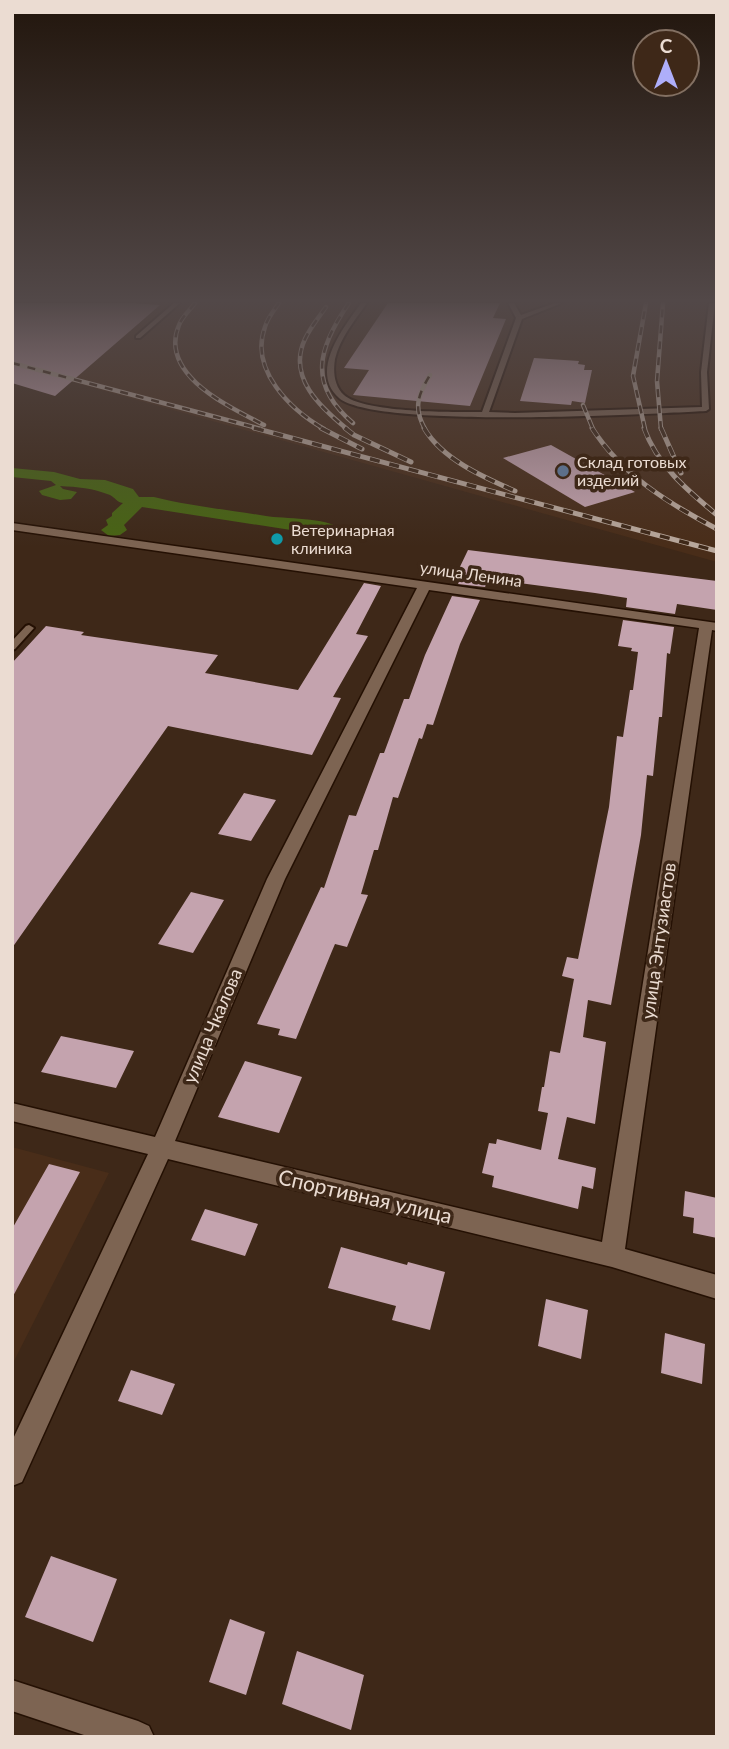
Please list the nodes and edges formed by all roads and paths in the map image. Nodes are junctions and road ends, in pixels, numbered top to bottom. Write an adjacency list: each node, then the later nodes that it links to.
1 (336, 385): 4 (lane)
2 (495, 385): 4 (lane)
3 (705, 385): 4 (lane)
4 (485, 413)
5 (12, 526): 6 (street, улица Ленина)
6 (425, 585): 7 (street, улица Ленина); 11 (street, улица Чкалова)
7 (712, 626): 12 (street, улица Энтузиастов)
8 (29, 628): 9 (lane)
9 (12, 647)
10 (12, 1112): 11 (street, Спортивная улица)
11 (161, 1149): 12 (street, Спортивная улица); 14 (street, улица Чкалова)
12 (612, 1256): 13 (street, Спортивная улица)
13 (717, 1287)
14 (12, 1472)
15 (12, 1695): 16 (street)
16 (138, 1737)

